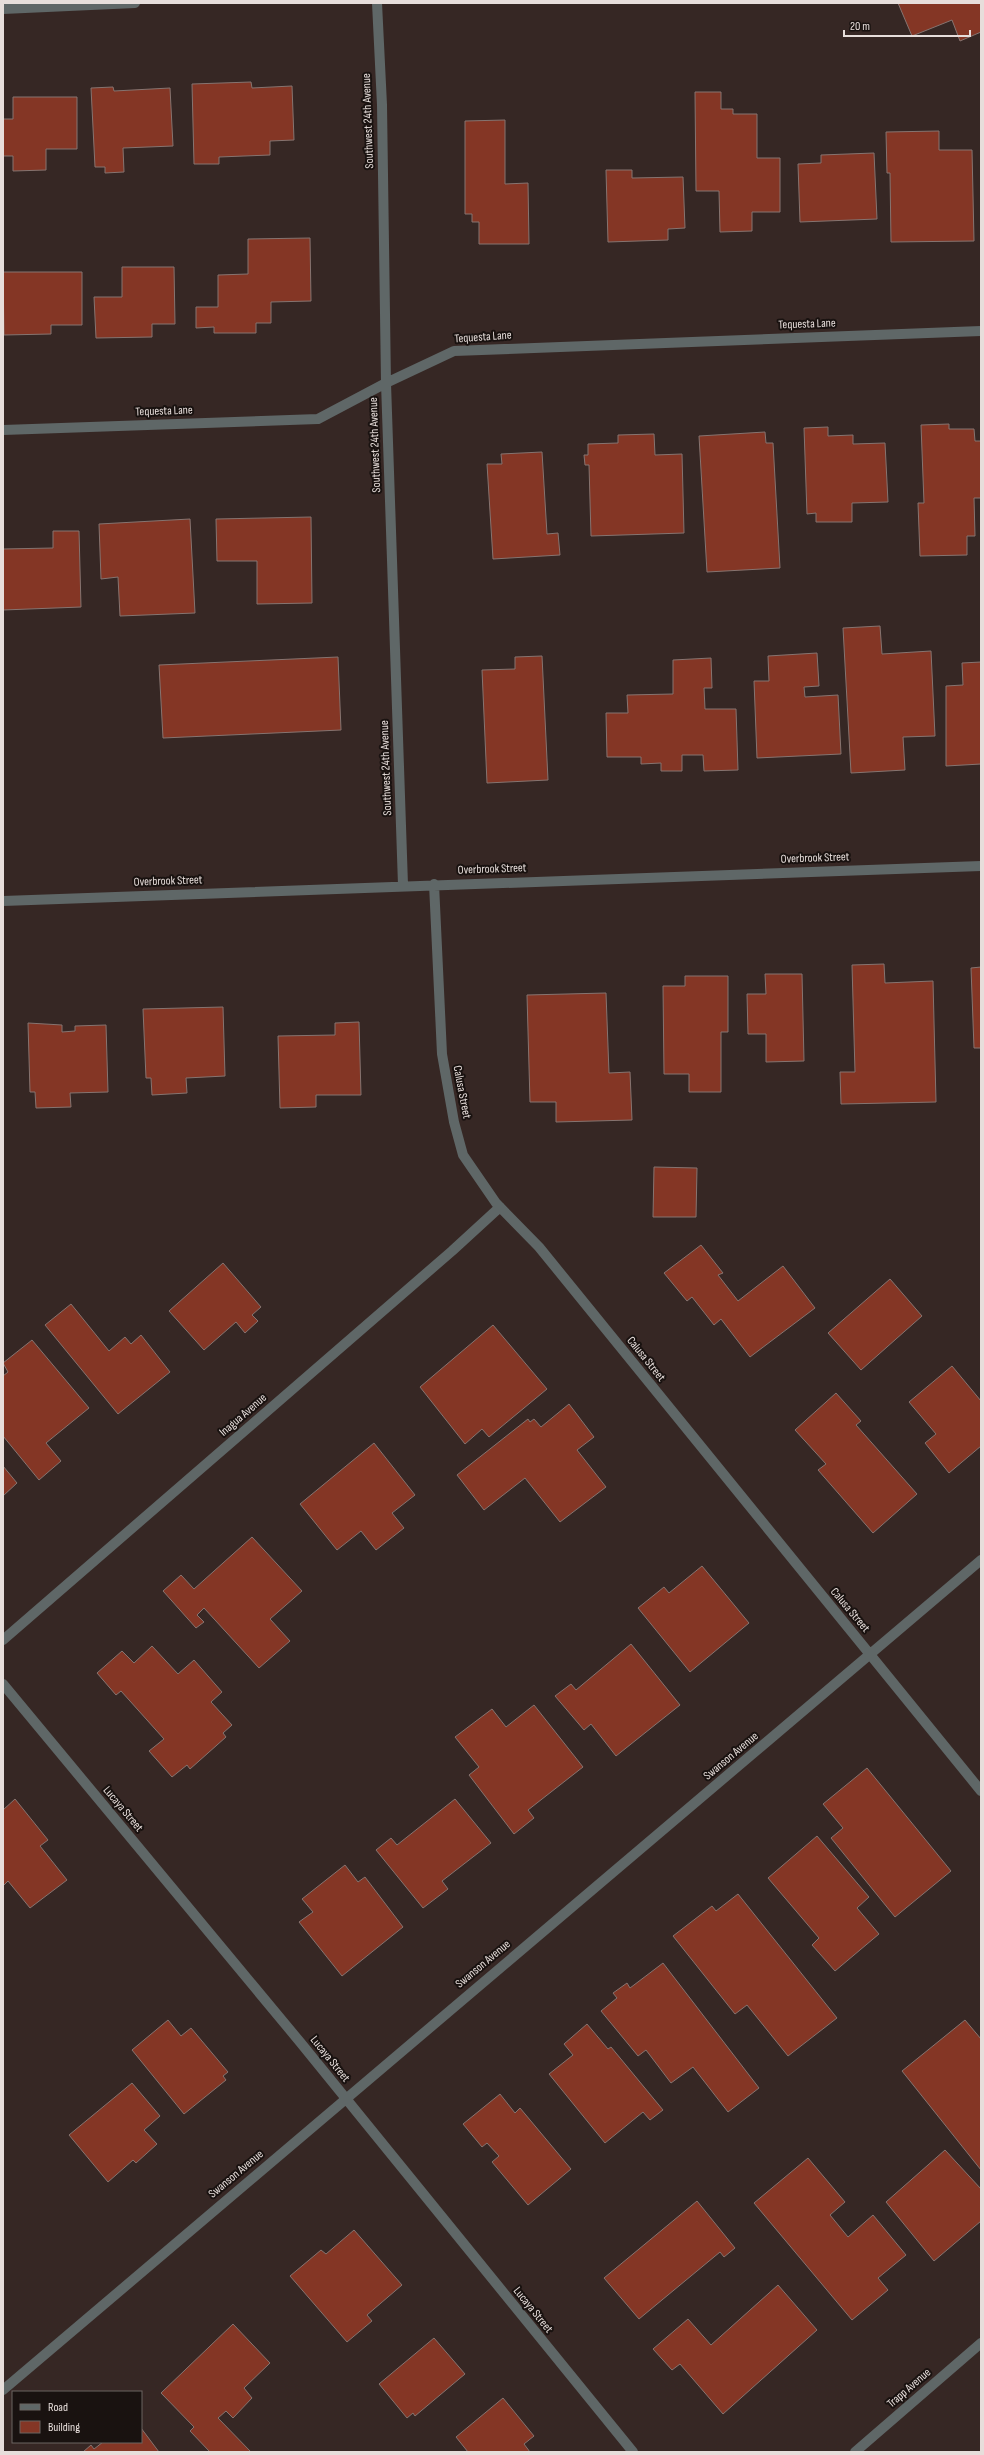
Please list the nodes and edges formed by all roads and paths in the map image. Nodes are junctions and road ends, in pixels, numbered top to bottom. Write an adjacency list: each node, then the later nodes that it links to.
1 (135, 3): 3 (street)
2 (377, 3): 5 (street, Southwest 24th Avenue)
3 (3, 8)
4 (981, 331): 5 (street, Tequesta Lane)
5 (386, 383): 6 (street, Tequesta Lane); 9 (street, Southwest 24th Avenue)
6 (3, 430)
7 (981, 866): 8 (street, Overbrook Street)
8 (434, 884): 9 (street, Overbrook Street); 11 (street, Calusa Street)
9 (403, 885): 10 (street, Overbrook Street)
10 (3, 901)
11 (500, 1207): 13 (street, Inagua Avenue); 14 (street, Calusa Street)
12 (981, 1560): 14 (street, Swanson Avenue)
13 (3, 1640)
14 (871, 1654): 16 (street, Calusa Street); 17 (street, Swanson Avenue)
15 (3, 1684): 17 (street, Lucaya Street)
16 (981, 1792)
17 (345, 2098): 19 (street, Swanson Avenue); 20 (street, Lucaya Street)
18 (981, 2343): 21 (street, Trapp Avenue)
19 (3, 2390)
20 (632, 2452)
21 (855, 2452)

